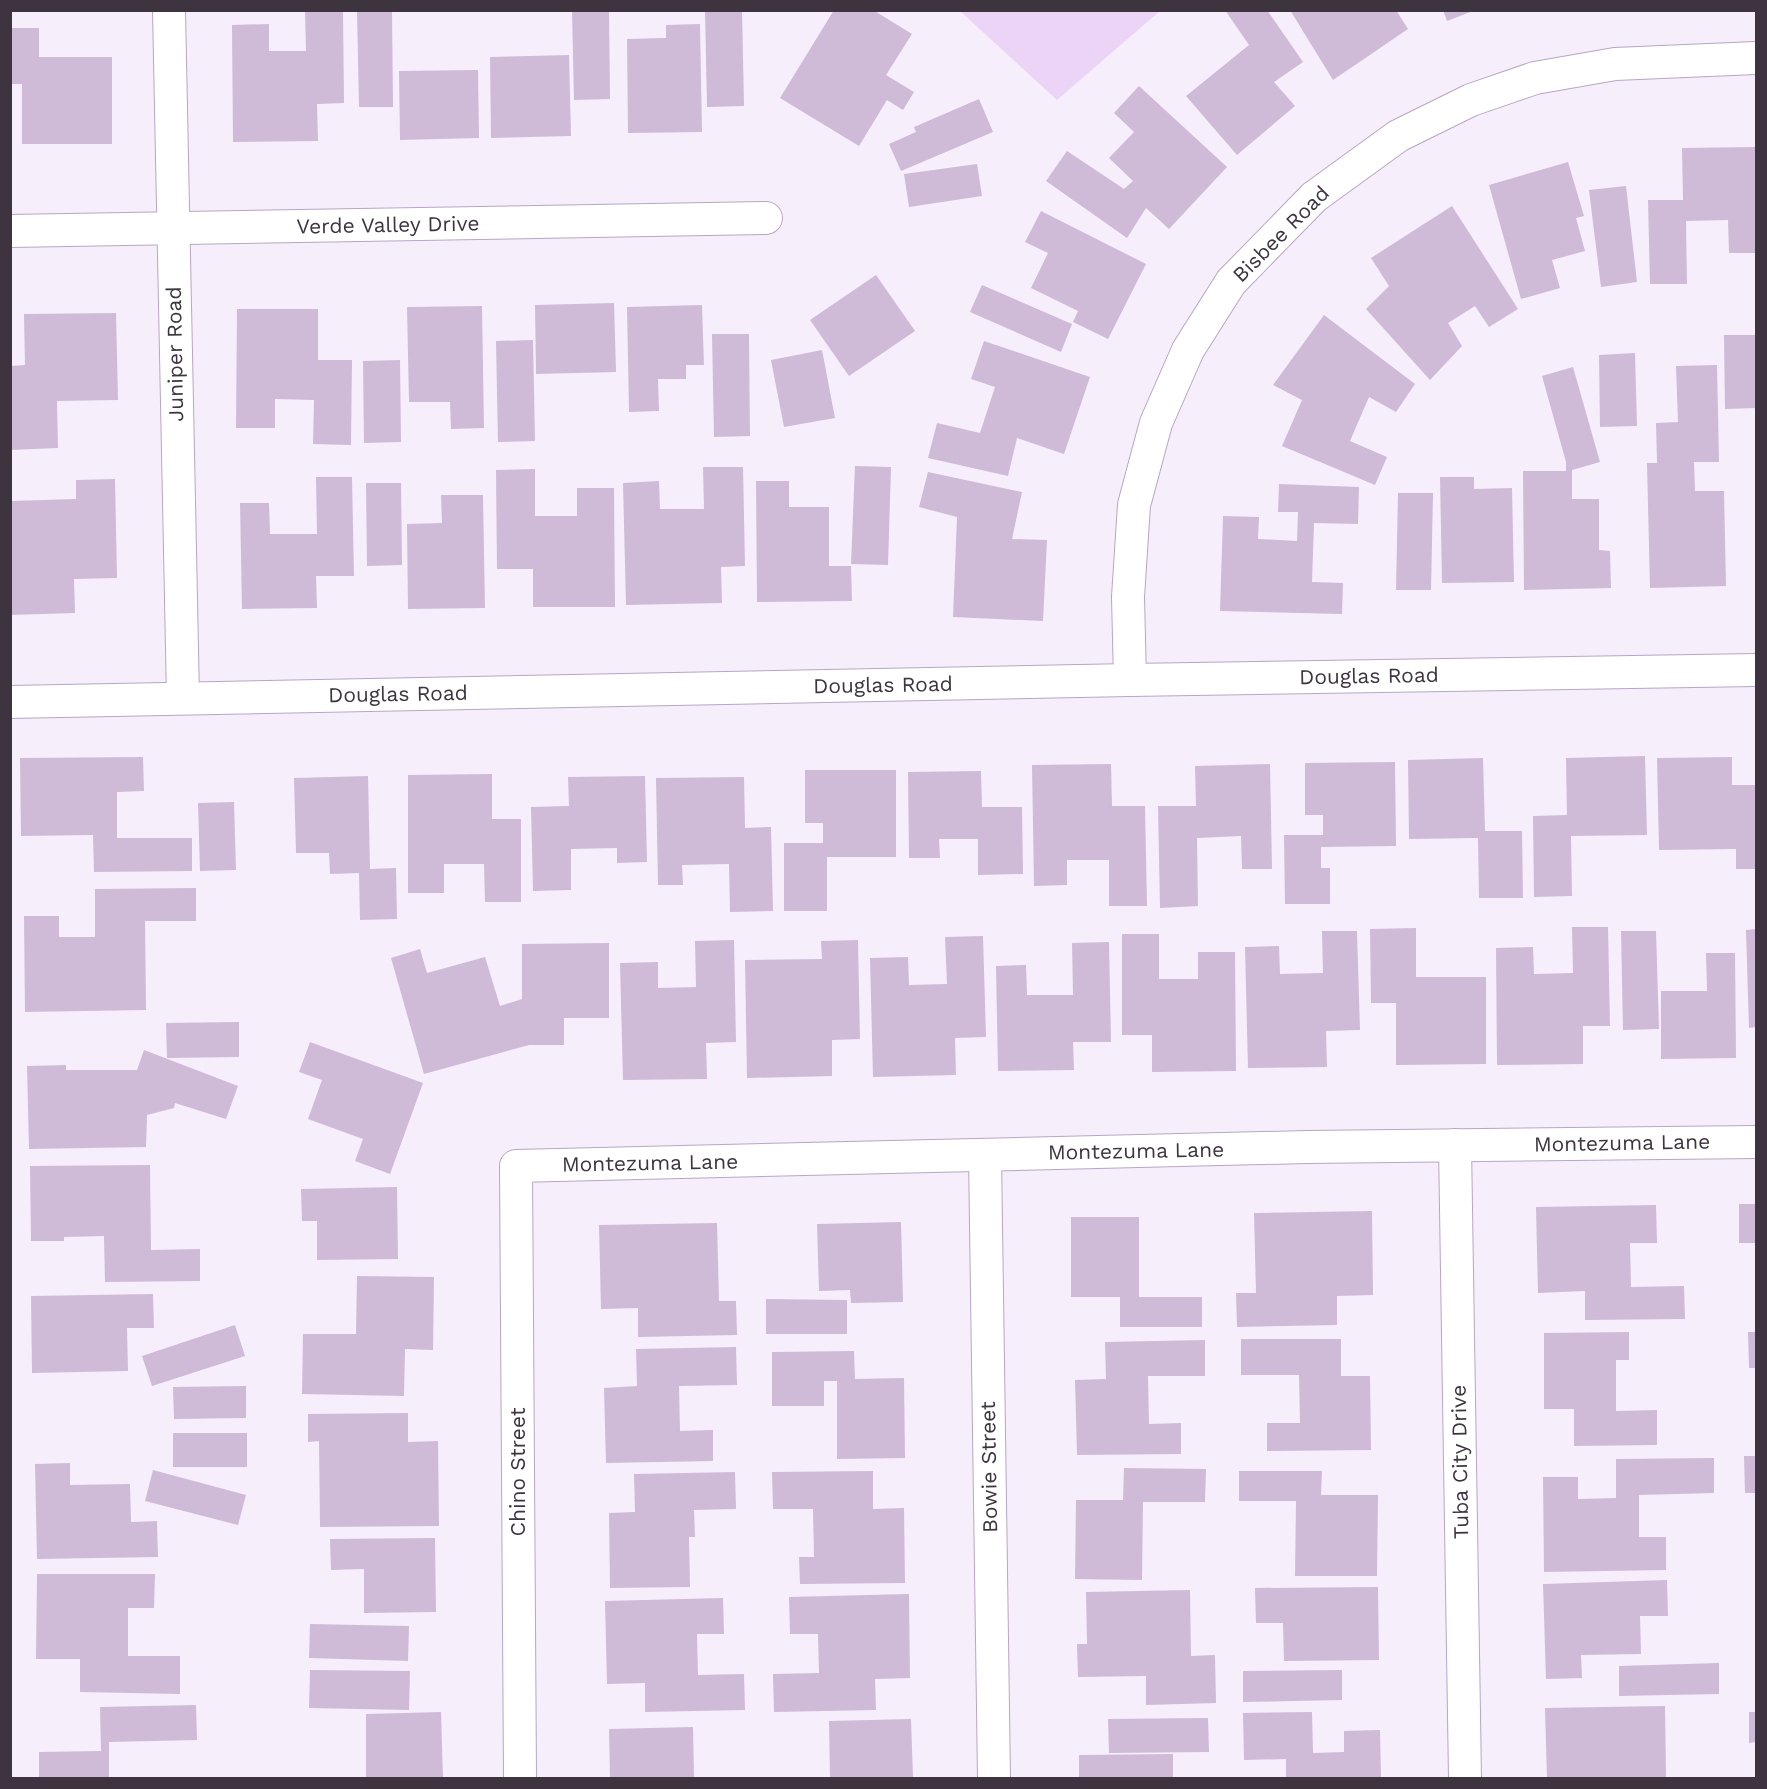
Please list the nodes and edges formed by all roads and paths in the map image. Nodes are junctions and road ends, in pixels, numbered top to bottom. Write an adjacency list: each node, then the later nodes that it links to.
1 (169, 10): 4 (street, Juniper Road)
2 (1756, 58): 7 (street, Bisbee Road)
3 (766, 218): 4 (street, Verde Valley Drive)
4 (172, 228): 5 (street, Verde Valley Drive); 8 (street, Juniper Road)
5 (10, 231)
6 (1756, 670): 7 (street, Douglas Road)
7 (1130, 680): 8 (street, Douglas Road)
8 (183, 698): 9 (street, Douglas Road)
9 (10, 702)
10 (1756, 1142): 11 (street, Montezuma Lane)
11 (1455, 1145): 12 (street, Montezuma Lane); 16 (street, Tuba City Drive)
12 (985, 1155): 13 (street, Montezuma Lane); 15 (street, Bowie Street)
13 (516, 1166): 14 (street, Chino Street)
14 (520, 1779)
15 (994, 1779)
16 (1465, 1779)

